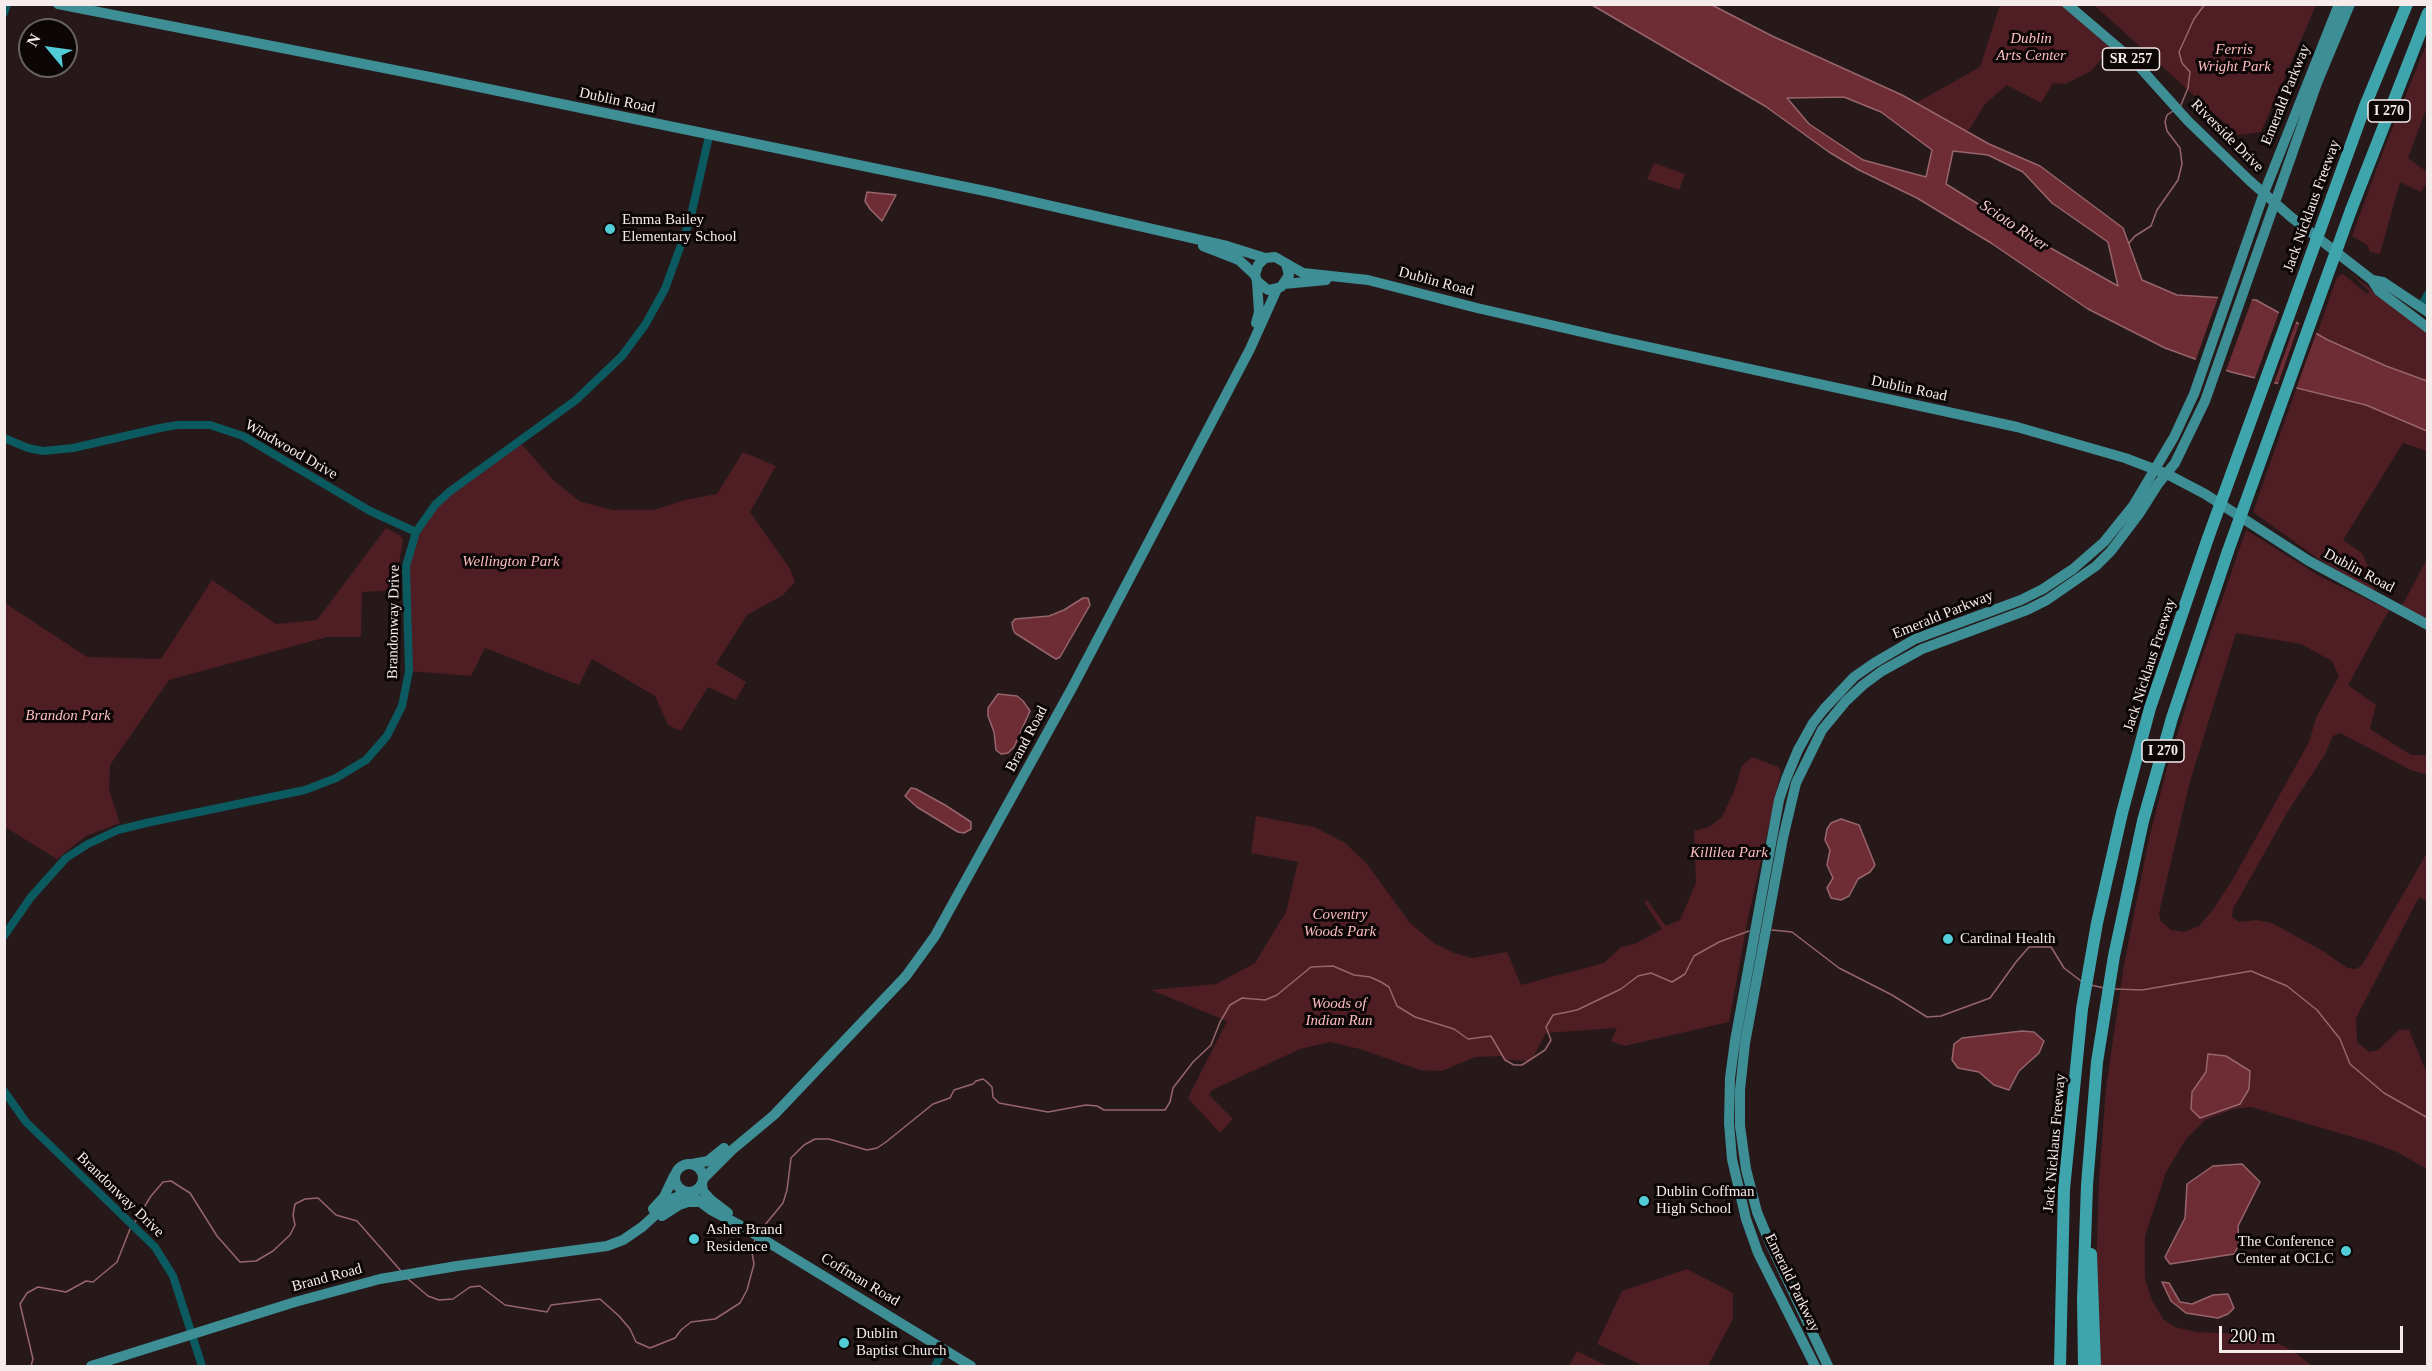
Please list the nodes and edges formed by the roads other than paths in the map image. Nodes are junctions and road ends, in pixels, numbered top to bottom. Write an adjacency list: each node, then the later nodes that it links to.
1 (7, 4): 8 (street)
2 (58, 4): 9 (main road, Dublin Road)
3 (2067, 4): 10 (main road, Riverside Drive / SR 257)
4 (2339, 4): 10 (main road, Emerald Parkway)
5 (2350, 4): 11 (main road, Emerald Parkway)
6 (2407, 4): 48 (highway, Jack Nicklaus Freeway / I 270, bridge)
7 (2427, 13): 36 (highway, I 270, bridge)
8 (4, 14)
9 (709, 135): 12 (main road, Dublin Road); 26 (street, Brandonway Drive)
10 (2264, 193): 11 (main road, Riverside Drive / SR 257); 24 (main road, Emerald Parkway)
11 (2275, 203): 17 (main road, Riverside Drive / SR 257); 25 (main road, Emerald Parkway)
12 (1169, 233): 13 (main road, Dublin Road); 16 (main road, Dublin Road)
13 (1265, 258): 14 (main road); 16 (main road)
14 (1286, 264): 15 (main road, Dublin Road); 18 (main road)
15 (1349, 277): 18 (main road, Dublin Road); 24 (main road, Dublin Road)
16 (1256, 278): 18 (main road); 22 (main road, Brand Road)
17 (2372, 280): 20 (main road, Riverside Drive / SR 257); 21 (main road, Riverside Drive / SR 257)
18 (1281, 287): 22 (main road, Brand Road)
19 (2427, 294): 20 (street)
20 (2424, 309)
21 (2427, 328)
22 (1250, 349): 30 (main road, Brand Road)
23 (4, 438): 26 (street, Windwood Drive)
24 (2154, 470): 25 (main road, Dublin Road); 46 (main road, Emerald Parkway)
25 (2167, 474): 27 (main road, Dublin Road); 47 (main road, Emerald Parkway)
26 (416, 532): 28 (street, Brandonway Drive)
27 (2427, 625)
28 (4, 936)
29 (4, 1091): 40 (street, Brandonway Drive)
30 (780, 1108): 31 (main road, Brand Road); 33 (main road, Brand Road)
31 (692, 1164): 32 (main road); 33 (main road)
32 (674, 1176): 34 (main road); 39 (main road, Brand Road)
33 (702, 1182): 34 (main road); 37 (main road, Coffman Road)
34 (687, 1193): 35 (main road, Coffman Road); 38 (main road, Brand Road)
35 (700, 1202): 37 (main road, Coffman Road); 38 (main road, Brand Road)
36 (2086, 1215): 49 (highway, I 270); 50 (highway)
37 (733, 1221): 41 (main road, Coffman Road)
38 (642, 1227): 39 (main road, Brand Road)
39 (578, 1252): 40 (main road, Brand Road)
40 (192, 1334): 42 (main road, Brand Road); 43 (street, Brandonway Drive)
41 (944, 1350): 44 (street); 45 (main road, Coffman Road)
42 (91, 1366)
43 (202, 1366)
44 (935, 1366)
45 (971, 1366)
46 (1815, 1366)
47 (1828, 1366)
48 (2060, 1366)
49 (2084, 1366)
50 (2095, 1366)

